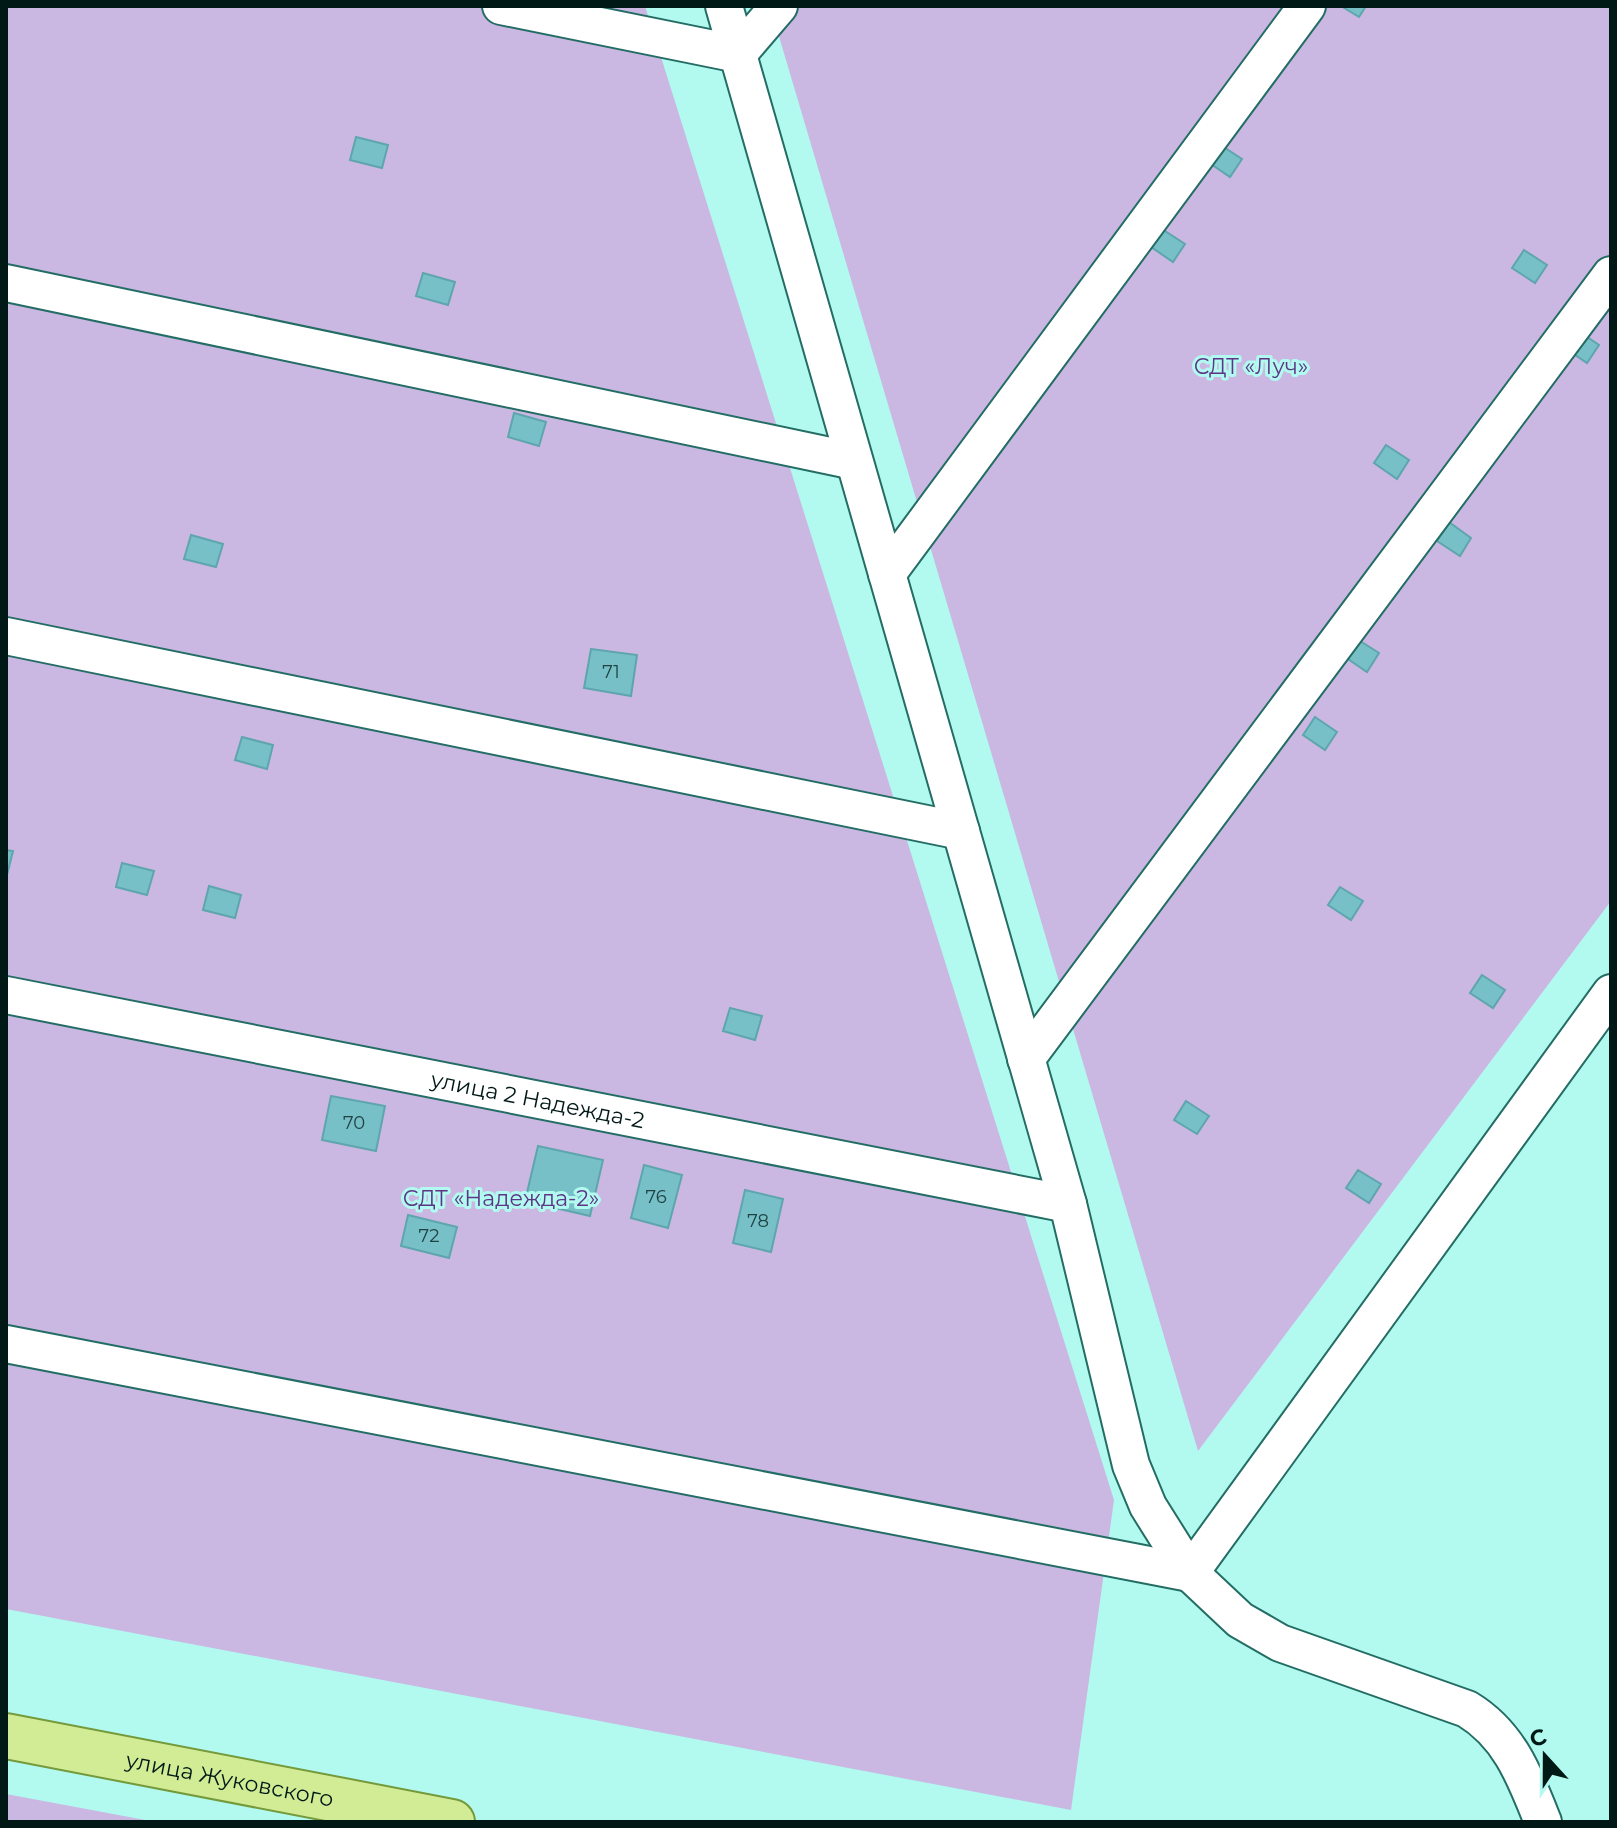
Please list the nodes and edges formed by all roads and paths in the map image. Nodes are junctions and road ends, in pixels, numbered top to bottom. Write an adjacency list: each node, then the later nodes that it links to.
1 (501, 6): 5 (street)
2 (724, 6): 5 (street)
3 (779, 6): 5 (street)
4 (1307, 6): 9 (street)
5 (738, 54): 8 (street)
6 (1611, 275): 14 (street)
7 (6, 283): 8 (street)
8 (854, 461): 9 (street)
9 (887, 574): 11 (street)
10 (6, 636): 11 (street)
11 (961, 831): 14 (street)
12 (1611, 993): 17 (street)
13 (6, 995): 15 (street, улица 2 Надежда-2)
14 (1026, 1059): 15 (street)
15 (1068, 1204): 17 (street)
16 (6, 1344): 17 (street)
17 (1190, 1573): 20 (street)
18 (6, 1736): 19 (main road, улица Жуковского)
19 (452, 1822)
20 (1543, 1822)

